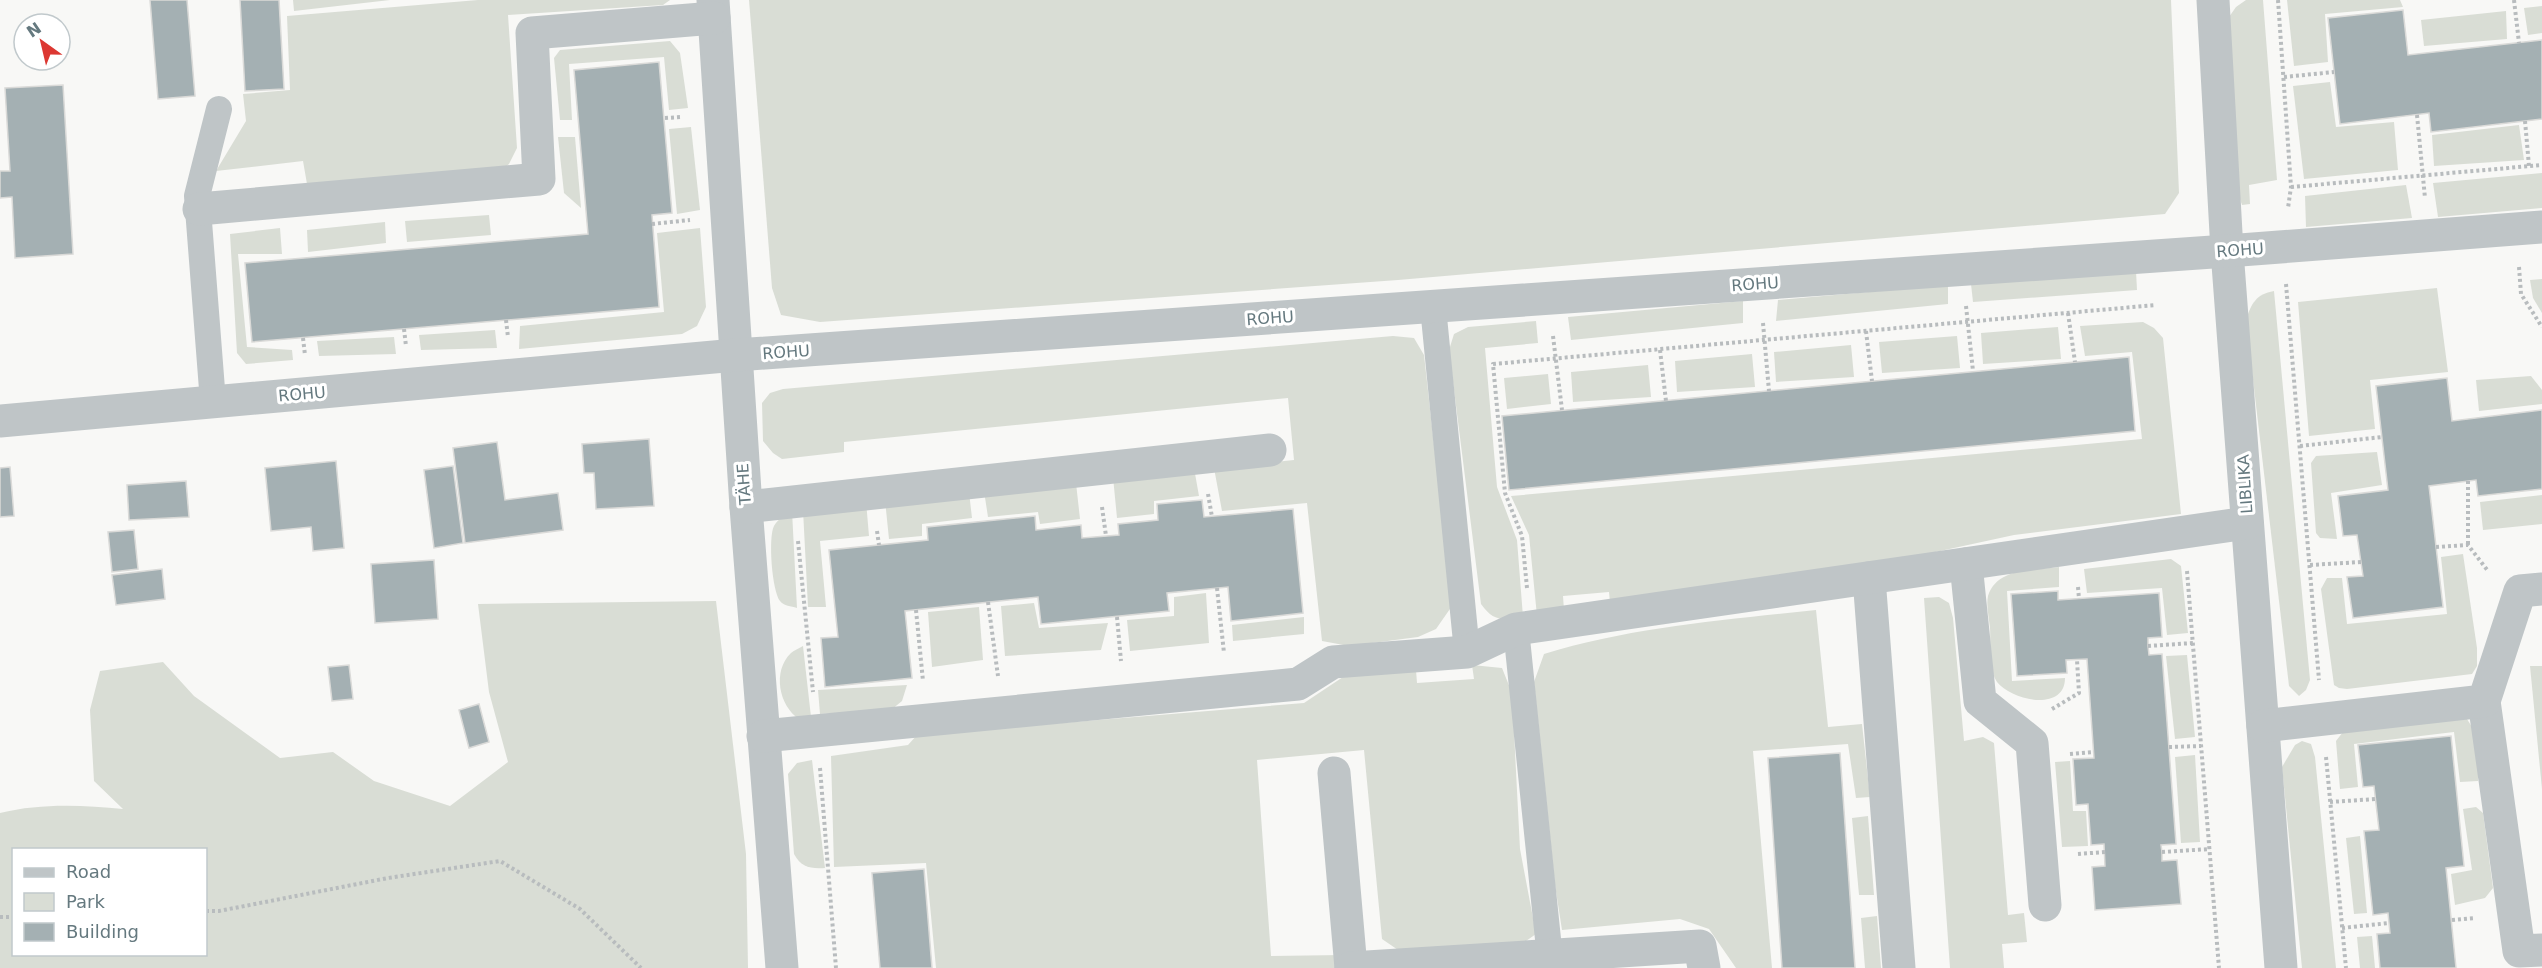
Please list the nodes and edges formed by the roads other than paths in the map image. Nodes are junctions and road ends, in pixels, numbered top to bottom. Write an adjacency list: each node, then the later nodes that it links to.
1 (2213, 0): 6 (street, LIBLIKA)
2 (713, 9): 4 (street); 8 (street, TÄHE)
3 (219, 109): 4 (lane)
4 (199, 209): 9 (lane)
5 (2529, 228): 6 (street, ROHU)
6 (2227, 251): 7 (street, ROHU); 13 (street, LIBLIKA)
7 (1434, 307): 8 (street, ROHU); 18 (lane)
8 (736, 355): 9 (street, ROHU); 12 (street, TÄHE)
9 (213, 402): 10 (street, ROHU)
10 (0, 421)
11 (1270, 450): 12 (street)
12 (746, 507): 21 (street, TÄHE)
13 (2247, 523): 14 (street); 20 (street, LIBLIKA)
14 (1966, 564): 15 (street); 23 (street)
15 (1869, 578): 17 (street); 29 (street)
16 (2542, 589): 19 (street)
17 (1524, 628): 18 (street); 25 (lane)
18 (1467, 652): 21 (street)
19 (2484, 701): 20 (street); 24 (street)
20 (2263, 726): 30 (street, LIBLIKA)
21 (763, 736): 26 (street, TÄHE)
22 (1334, 773): 27 (street)
23 (2044, 906)
24 (2542, 950)
25 (1550, 962): 27 (street); 28 (street)
26 (782, 968)
27 (1351, 968)
28 (1704, 968)
29 (1899, 968)
30 (2281, 968)

